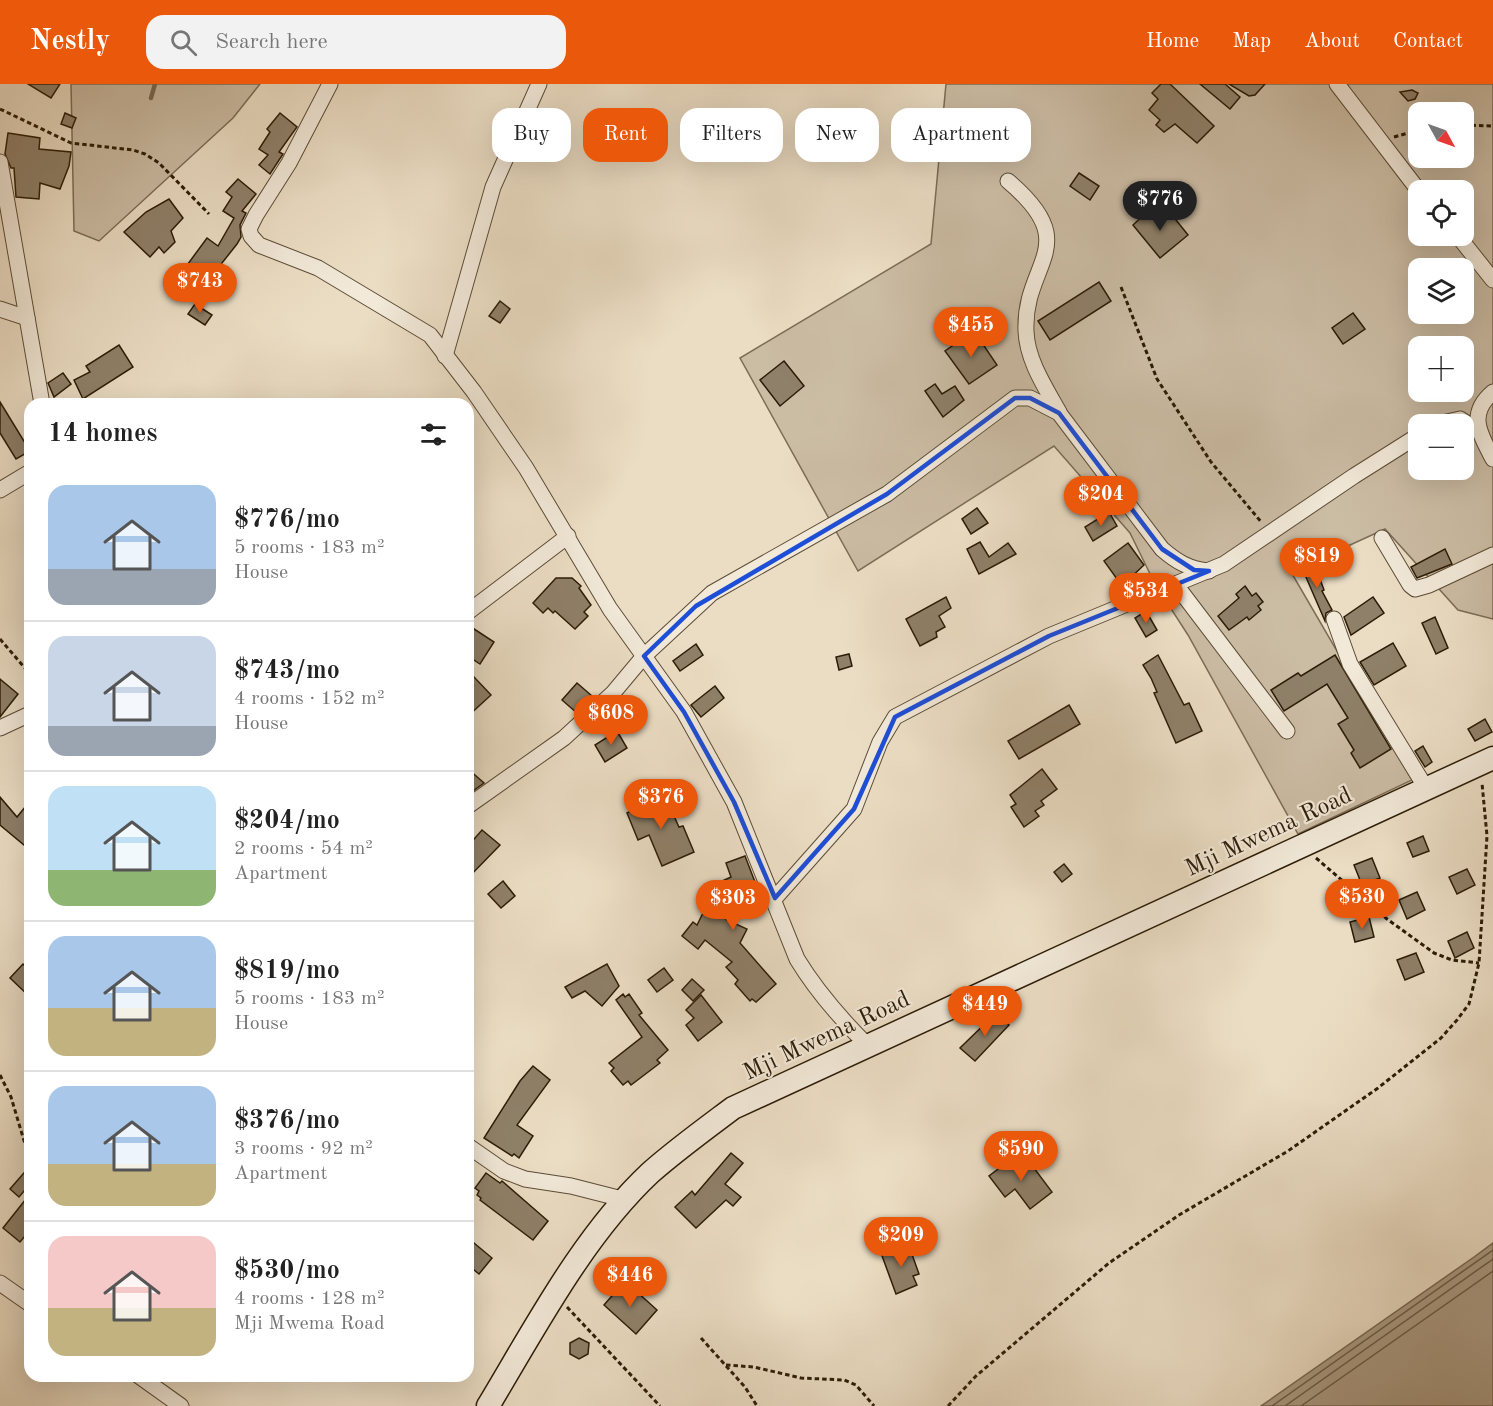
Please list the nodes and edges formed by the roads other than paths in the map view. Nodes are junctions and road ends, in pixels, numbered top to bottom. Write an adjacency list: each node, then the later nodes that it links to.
1 (330, 84): 11 (street)
2 (540, 84): 11 (street)
3 (1337, 84): 5 (street)
4 (0, 162): 10 (street)
5 (1411, 180)
6 (1008, 181): 14 (street)
7 (1466, 246): 8 (street)
8 (1493, 280)
9 (0, 309): 10 (street)
10 (27, 318): 13 (street)
11 (445, 356): 21 (street)
12 (1493, 392): 16 (street)
13 (41, 398)
14 (1059, 413): 24 (street); 28 (street)
15 (1474, 428): 16 (street)
16 (1478, 430): 18 (street)
17 (1408, 442): 24 (street)
18 (1493, 459)
19 (24, 476): 20 (street)
20 (0, 490)
21 (568, 536): 26 (street); 28 (street)
22 (1382, 538): 23 (street)
23 (1493, 555)
24 (1209, 571): 25 (street)
25 (1176, 585): 31 (street); 35 (street)
26 (474, 607)
27 (1334, 620): 33 (street)
28 (644, 656): 34 (street); 35 (street)
29 (24, 717): 30 (street)
30 (0, 728)
31 (1287, 731)
32 (1486, 761): 33 (main road, Mji Mwema Road)
33 (1426, 789): 36 (main road, Mji Mwema Road)
34 (474, 802)
35 (775, 898): 36 (street)
36 (867, 1045): 38 (main road, Mji Mwema Road)
37 (474, 1150): 38 (street)
38 (626, 1200): 43 (main road, Mji Mwema Road)
39 (0, 1283): 40 (street)
40 (24, 1300)
41 (147, 1382): 42 (street)
42 (181, 1406)
43 (488, 1406)

